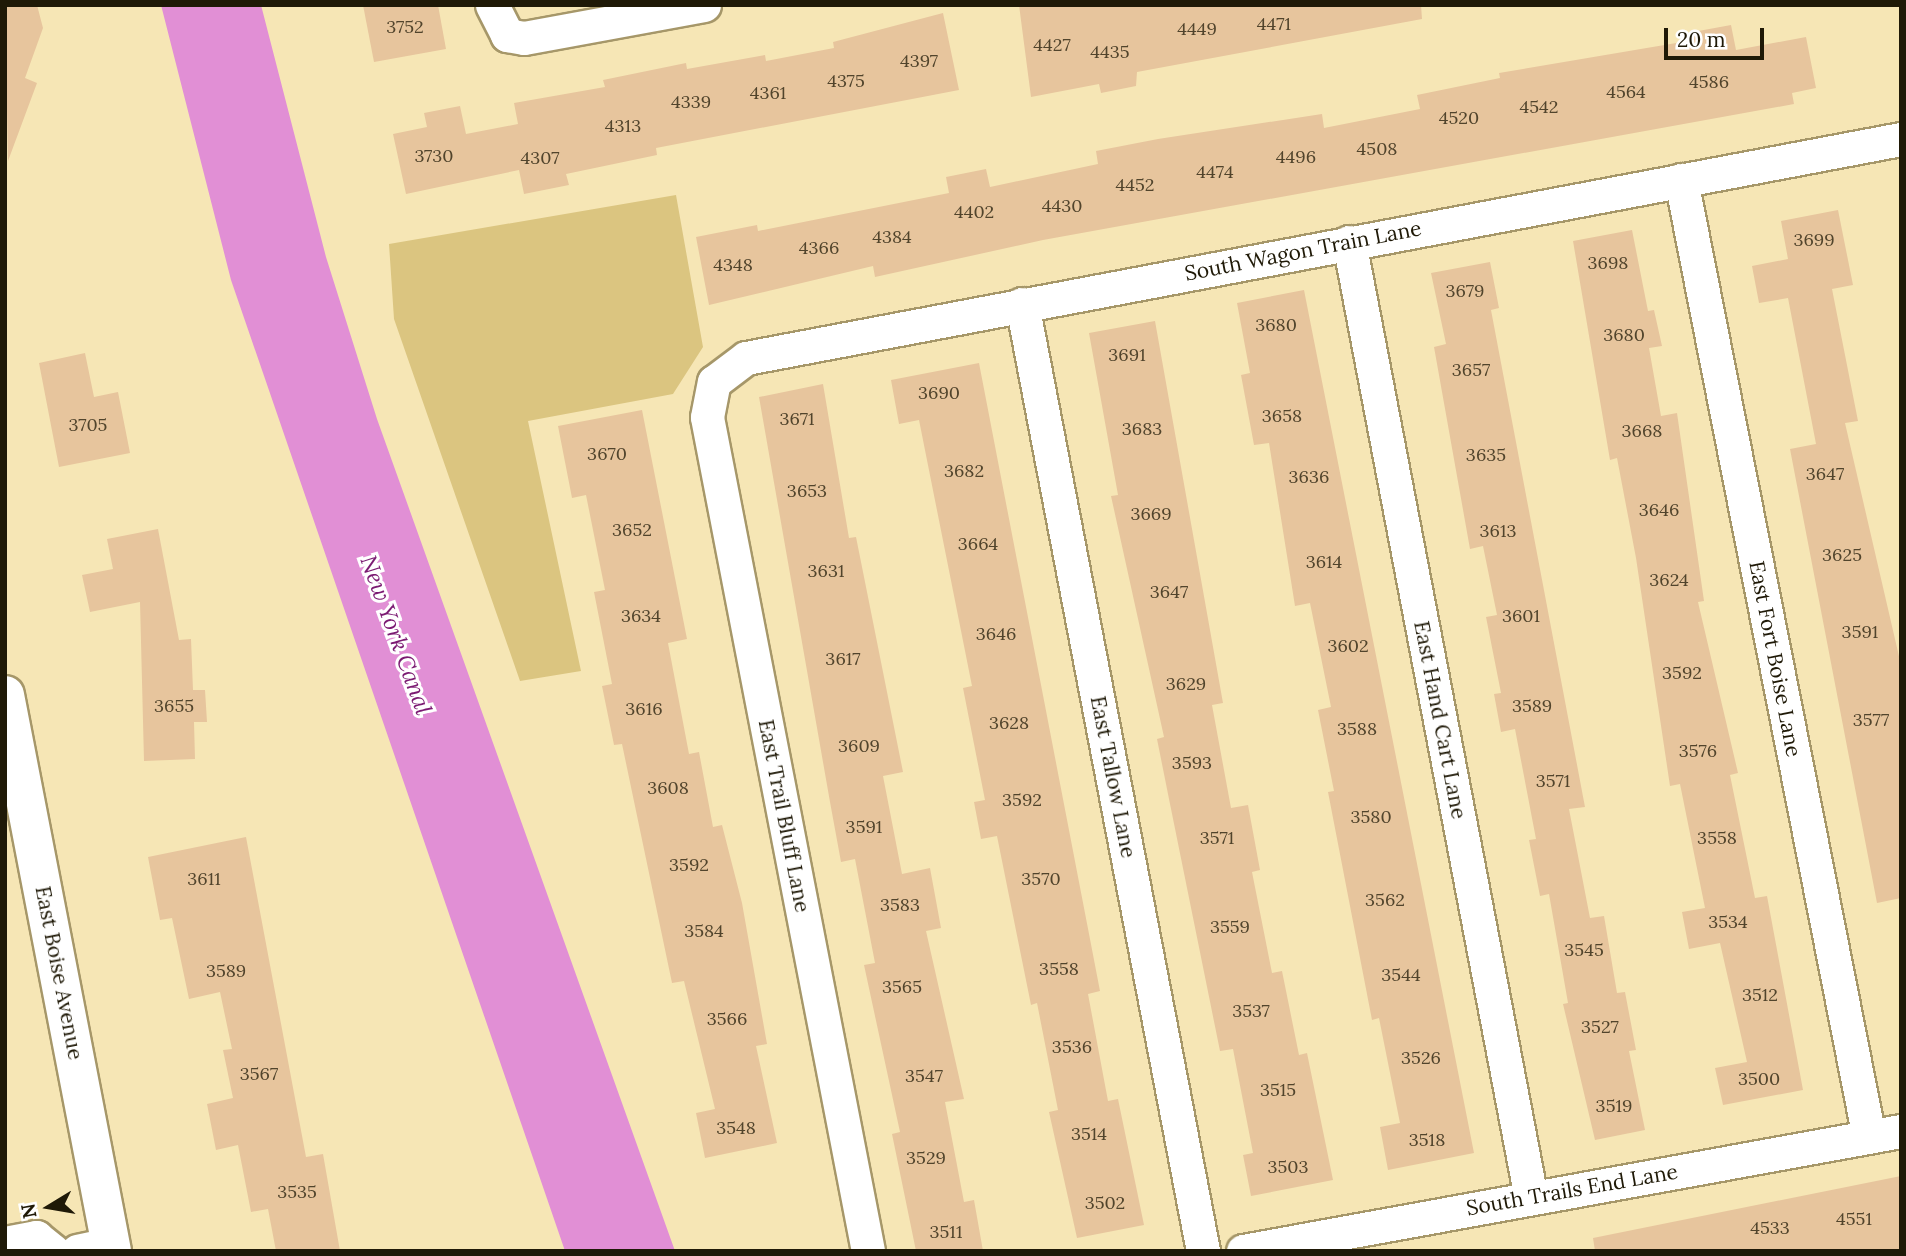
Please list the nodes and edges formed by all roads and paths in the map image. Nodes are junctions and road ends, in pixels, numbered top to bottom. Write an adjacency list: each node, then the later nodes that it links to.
1 (492, 5): 2 (street)
2 (704, 5)
3 (1901, 139): 4 (street, South Wagon Train Lane)
4 (1681, 180): 5 (street, South Wagon Train Lane); 9 (street, East Fort Boise Lane)
5 (1349, 242): 6 (street, South Wagon Train Lane); 10 (street, East Hand Cart Lane)
6 (1022, 304): 7 (street, South Wagon Train Lane); 15 (street, East Tallow Lane)
7 (714, 382): 14 (street, East Trail Bluff Lane)
8 (5, 695): 12 (street, East Boise Avenue)
9 (1885, 1134): 10 (street, South Trails End Lane)
10 (1531, 1198): 16 (street, South Trails End Lane)
11 (5, 1243): 13 (street)
12 (100, 1249)
13 (53, 1251)
14 (868, 1251)
15 (1203, 1251)
16 (1242, 1251)

